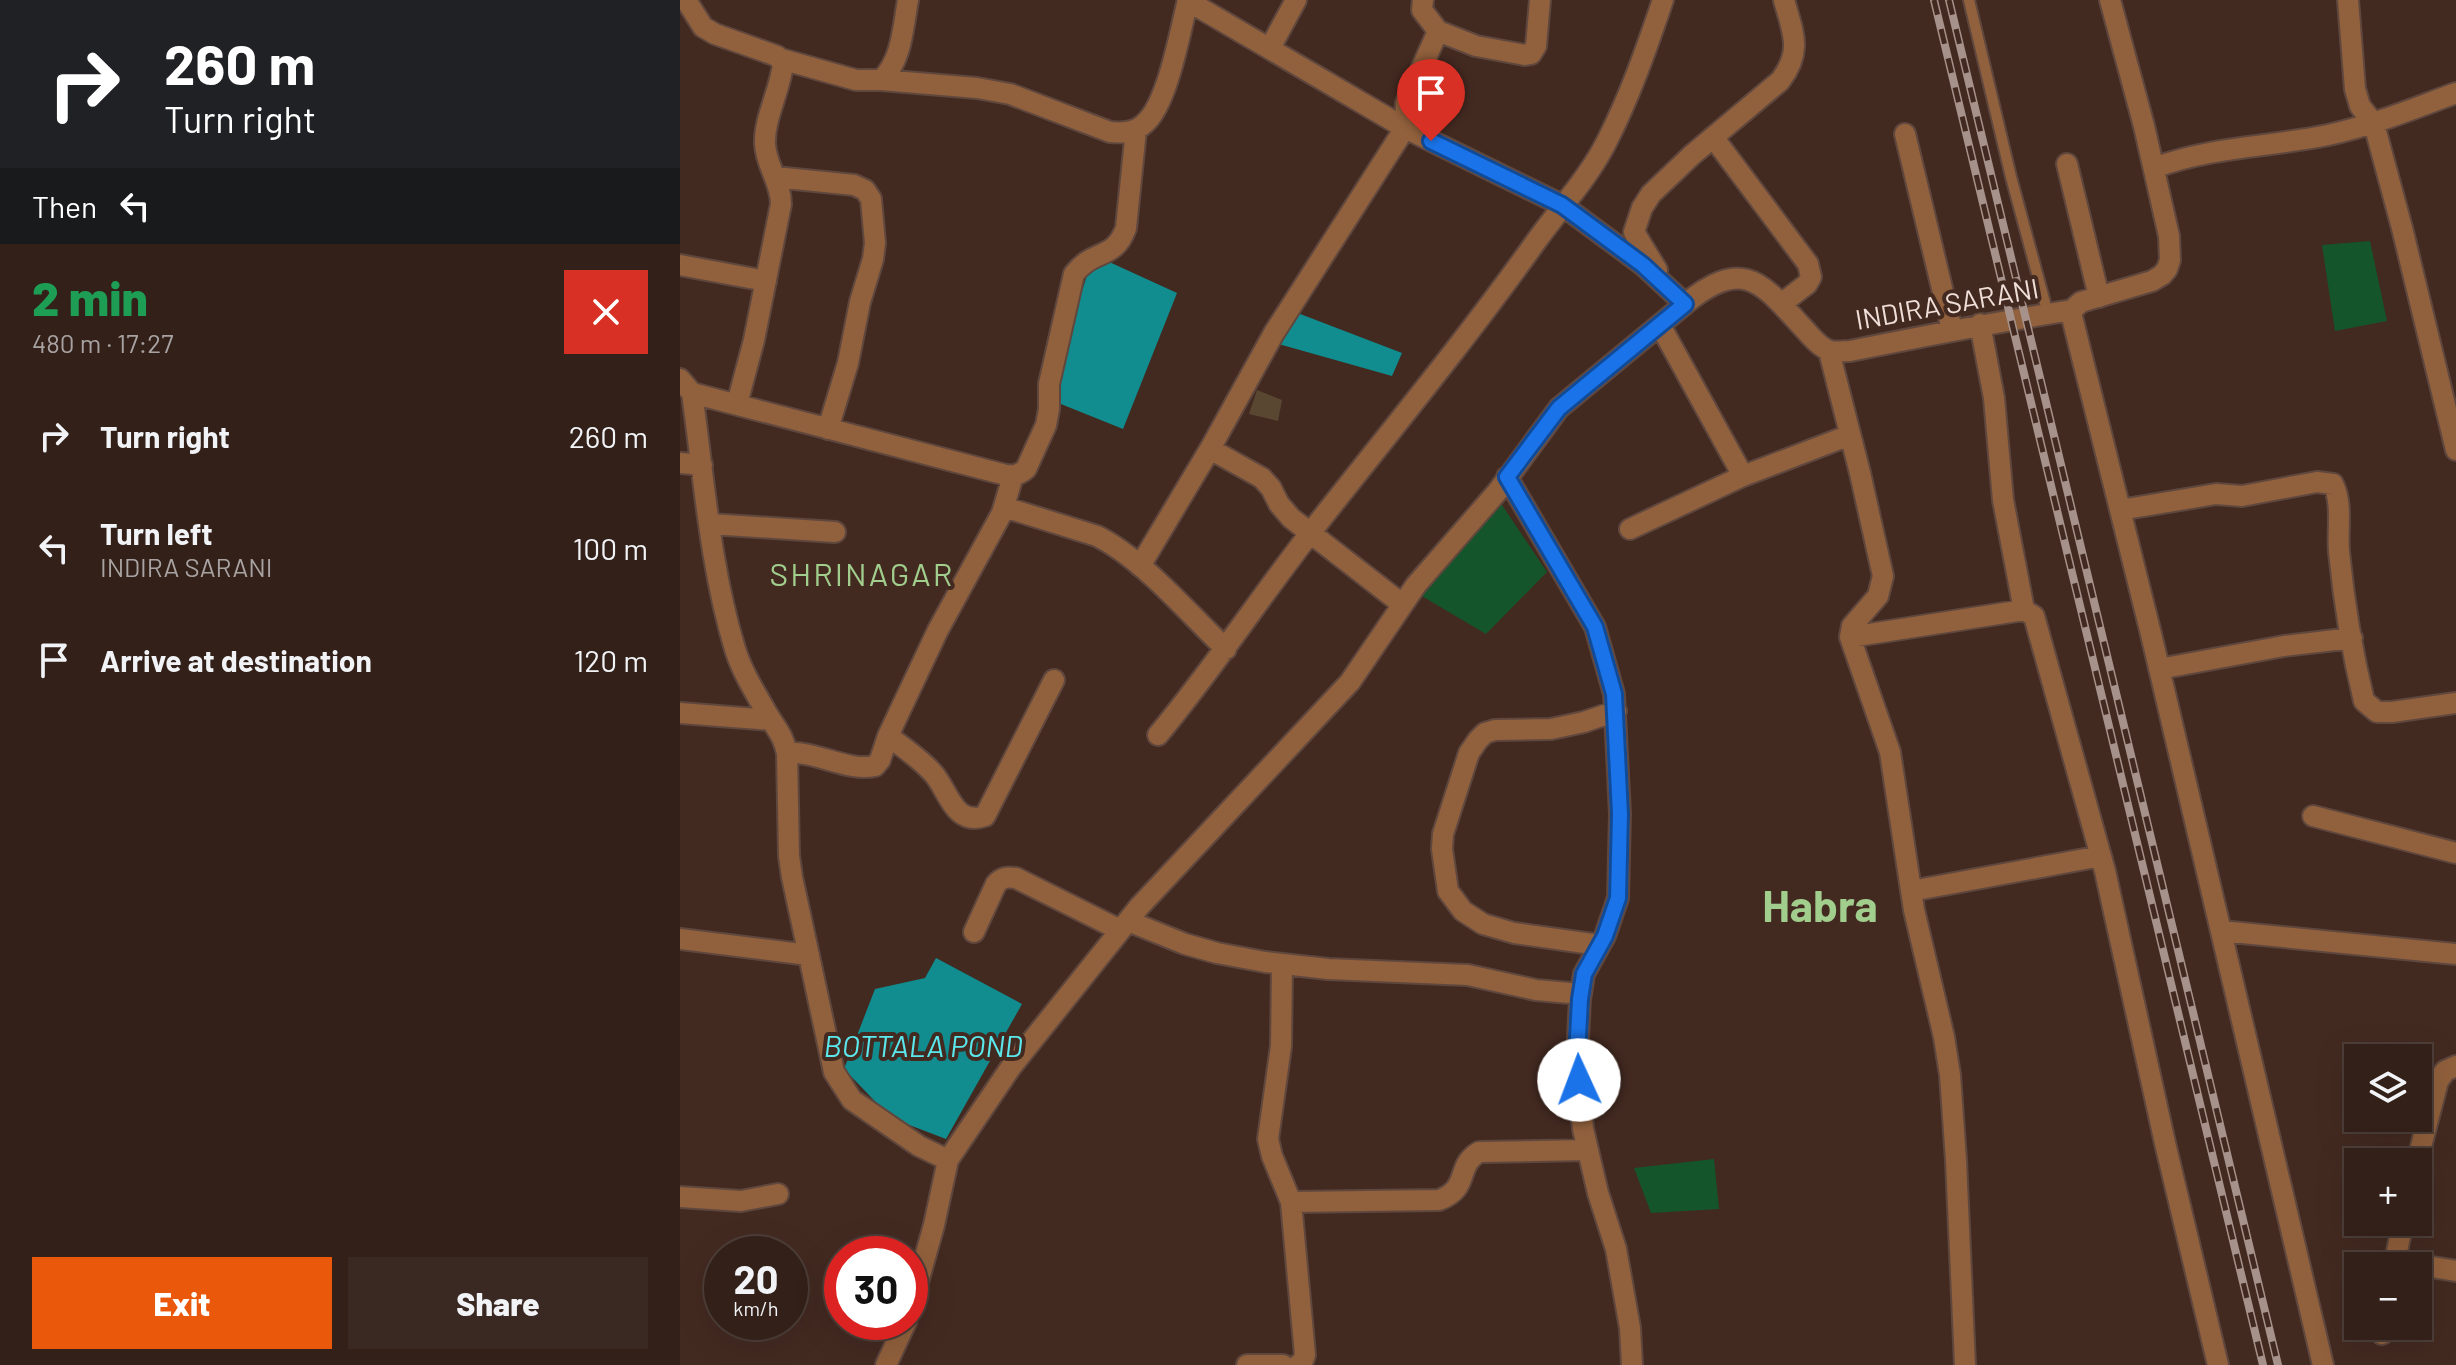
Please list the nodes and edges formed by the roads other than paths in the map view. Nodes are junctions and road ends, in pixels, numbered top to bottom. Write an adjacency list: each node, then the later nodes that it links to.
1 (682, 0): 14 (street)
2 (908, 0): 15 (street)
3 (1188, 0): 13 (street); 19 (street)
4 (1296, 0): 13 (street)
5 (1423, 0): 12 (street)
6 (1540, 0): 12 (street)
7 (1663, 0): 25 (street)
8 (1784, 0): 21 (street)
9 (1969, 0): 32 (lane)
10 (2110, 0): 23 (street)
11 (2348, 0): 17 (street)
12 (1438, 31): 18 (street)
13 (1270, 48): 18 (street)
14 (781, 59): 15 (street); 24 (street)
15 (881, 80): 19 (street)
16 (2456, 93): 17 (street)
17 (2374, 124): 23 (street); 42 (street)
18 (1405, 128): 25 (street); 41 (street)
19 (1136, 130): 45 (street)
20 (1905, 134): 35 (street)
21 (1713, 137): 29 (street); 30 (street)
22 (2067, 164): 28 (street)
23 (2154, 168): 28 (street, INDIRA SARANI)
24 (775, 177): 27 (street); 39 (street)
25 (1562, 205): 29 (street); 53 (street)
26 (680, 265): 27 (street)
27 (766, 281): 38 (street)
28 (2099, 297): 31 (street, INDIRA SARANI)
29 (1679, 298): 30 (street, INDIRA SARANI); 34 (street, INDIRA SARANI)
30 (1781, 304): 36 (street, INDIRA SARANI)
31 (2072, 310): 32 (street, INDIRA SARANI); 49 (street)
32 (2048, 314): 33 (street, INDIRA SARANI)
33 (1980, 324): 35 (street, INDIRA SARANI); 56 (street)
34 (1660, 325): 46 (street); 47 (street, INDIRA SARANI)
35 (1952, 330): 36 (street, INDIRA SARANI)
36 (1829, 351): 40 (street)
37 (686, 386): 38 (street); 44 (street)
38 (737, 404): 39 (street)
39 (828, 429): 45 (street)
40 (1850, 435): 46 (street); 57 (street)
41 (1210, 449): 53 (street); 54 (street)
42 (2456, 450)
43 (680, 463): 44 (street)
44 (702, 465): 50 (street)
45 (1013, 476): 48 (street)
46 (1743, 476): 51 (street)
47 (1507, 477): 55 (street, INDIRA SARANI); 63 (street)
48 (1004, 507): 54 (street); 67 (street)
49 (2120, 510): 58 (street); 60 (street)
50 (710, 524): 52 (street); 65 (street)
51 (1630, 529)
52 (835, 532)
53 (1312, 532): 55 (street); 59 (street)
54 (1140, 566): 59 (street)
55 (1402, 604): 73 (street, INDIRA SARANI)
56 (2024, 610): 57 (street); 71 (street)
57 (1850, 637): 72 (street)
58 (2352, 638): 60 (street); 62 (street)
59 (1226, 649): 66 (street)
60 (2159, 669): 74 (street)
61 (1054, 680): 67 (street)
62 (2456, 703)
63 (1616, 711): 77 (street); 77 (street)
64 (680, 713): 65 (street)
65 (771, 720): 68 (street)
66 (1158, 735)
67 (888, 736): 68 (street)
68 (787, 753): 79 (street)
69 (2313, 816): 70 (street)
70 (2456, 853)
71 (2101, 856): 72 (street); 99 (street)
72 (1911, 891): 98 (street)
73 (1124, 926): 75 (street); 80 (street); 85 (street, INDIRA SARANI)
74 (2221, 931): 78 (street); 100 (street)
75 (974, 932)
76 (680, 939): 79 (street)
77 (1599, 945): 81 (street)
78 (2456, 954)
79 (809, 955): 85 (street)
80 (1282, 965): 81 (street); 88 (street)
81 (1581, 994): 84 (street)
82 (2456, 1066): 83 (street)
83 (2421, 1148)
84 (1588, 1150): 88 (street); 97 (street)
85 (948, 1160): 89 (street)
86 (778, 1194): 87 (street)
87 (680, 1197)
88 (1291, 1202): 96 (street)
89 (928, 1246)
90 (2432, 1268): 91 (street)
91 (2456, 1271)
92 (898, 1340): 93 (street)
93 (886, 1365)
94 (1247, 1365): 95 (street)
95 (1283, 1365)
96 (1298, 1365)
97 (1632, 1365)
98 (1965, 1365)
99 (2218, 1365)
100 (2323, 1365)

